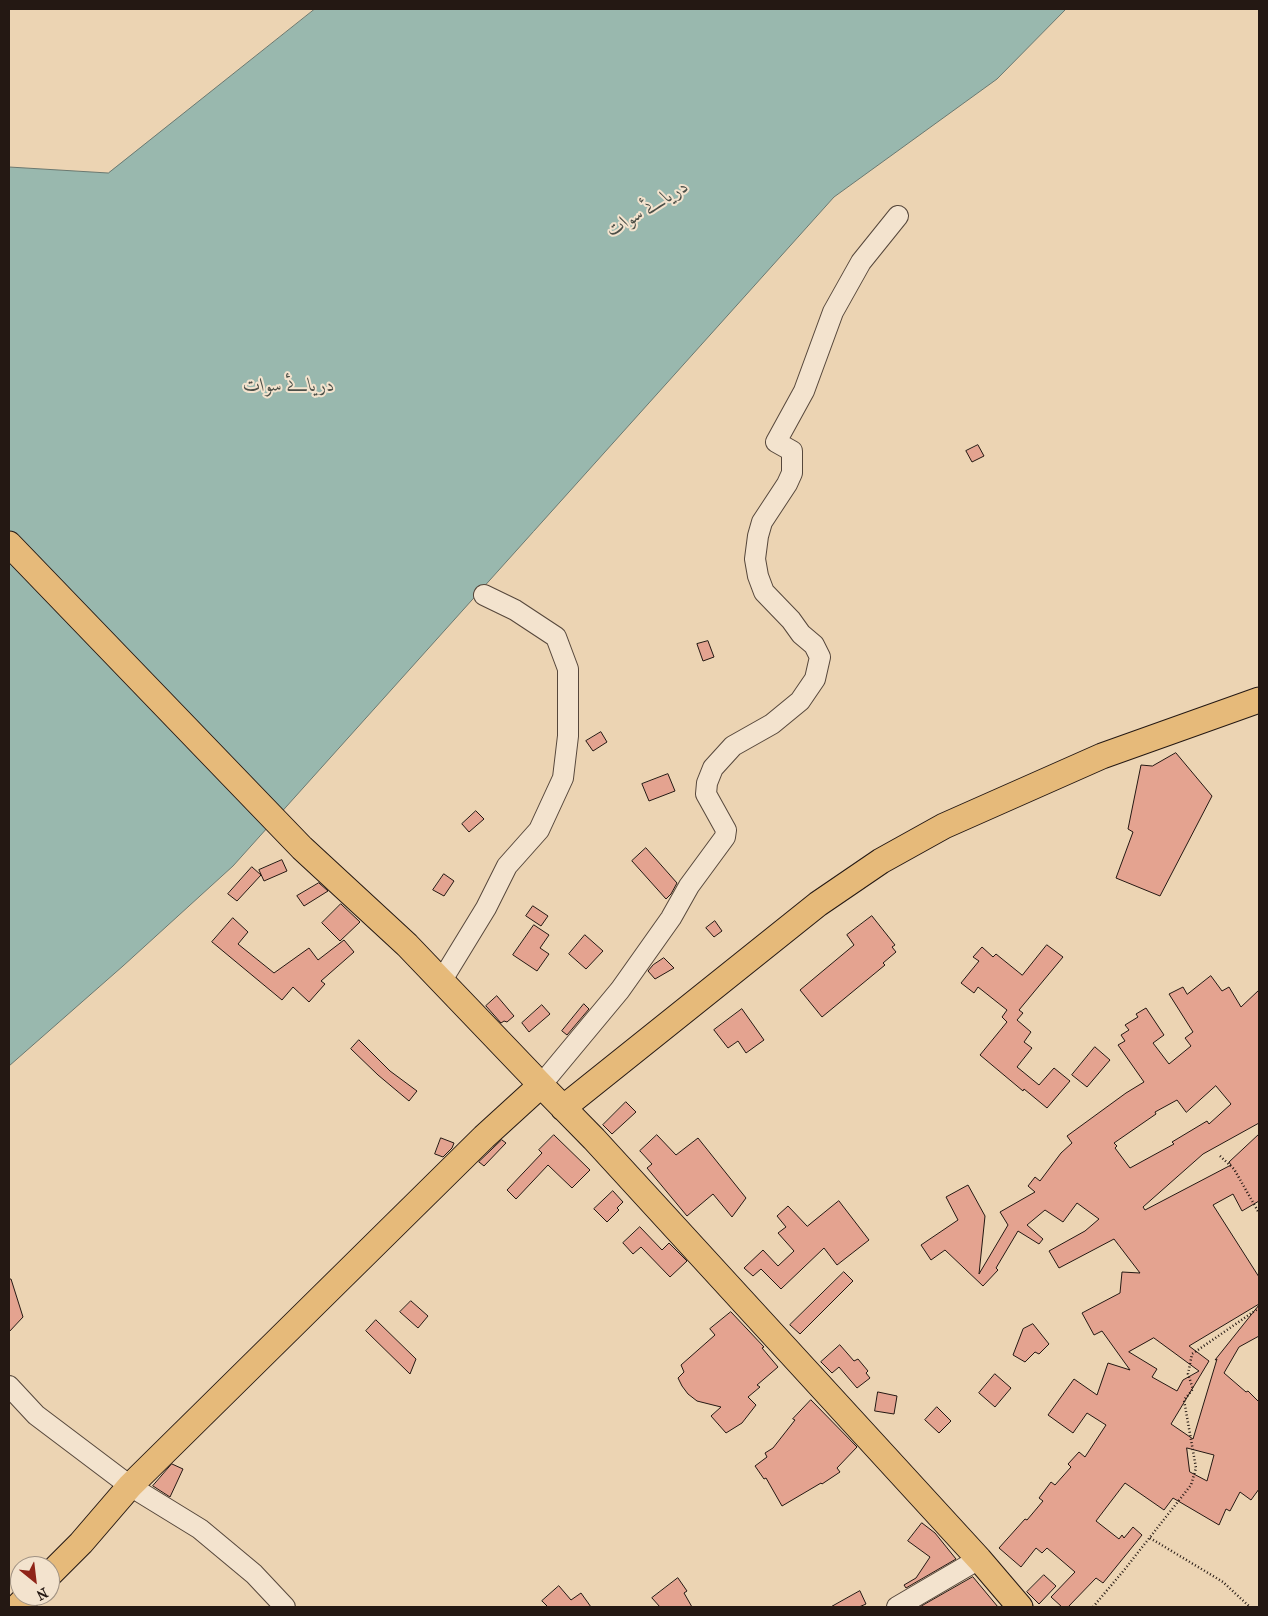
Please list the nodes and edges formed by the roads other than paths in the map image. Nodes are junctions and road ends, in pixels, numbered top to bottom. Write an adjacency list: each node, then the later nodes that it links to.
1 (898, 216): 6 (street)
2 (9, 544): 5 (main road)
3 (484, 595): 5 (street)
4 (1259, 700): 7 (main road)
5 (442, 980): 6 (main road)
6 (541, 1085): 7 (main road); 9 (main road)
7 (563, 1108): 10 (main road)
8 (9, 1386): 9 (street)
9 (130, 1486): 11 (main road); 12 (street)
10 (979, 1558): 13 (street); 14 (main road)
11 (60, 1564)
12 (285, 1607)
13 (897, 1607)
14 (1020, 1607)

